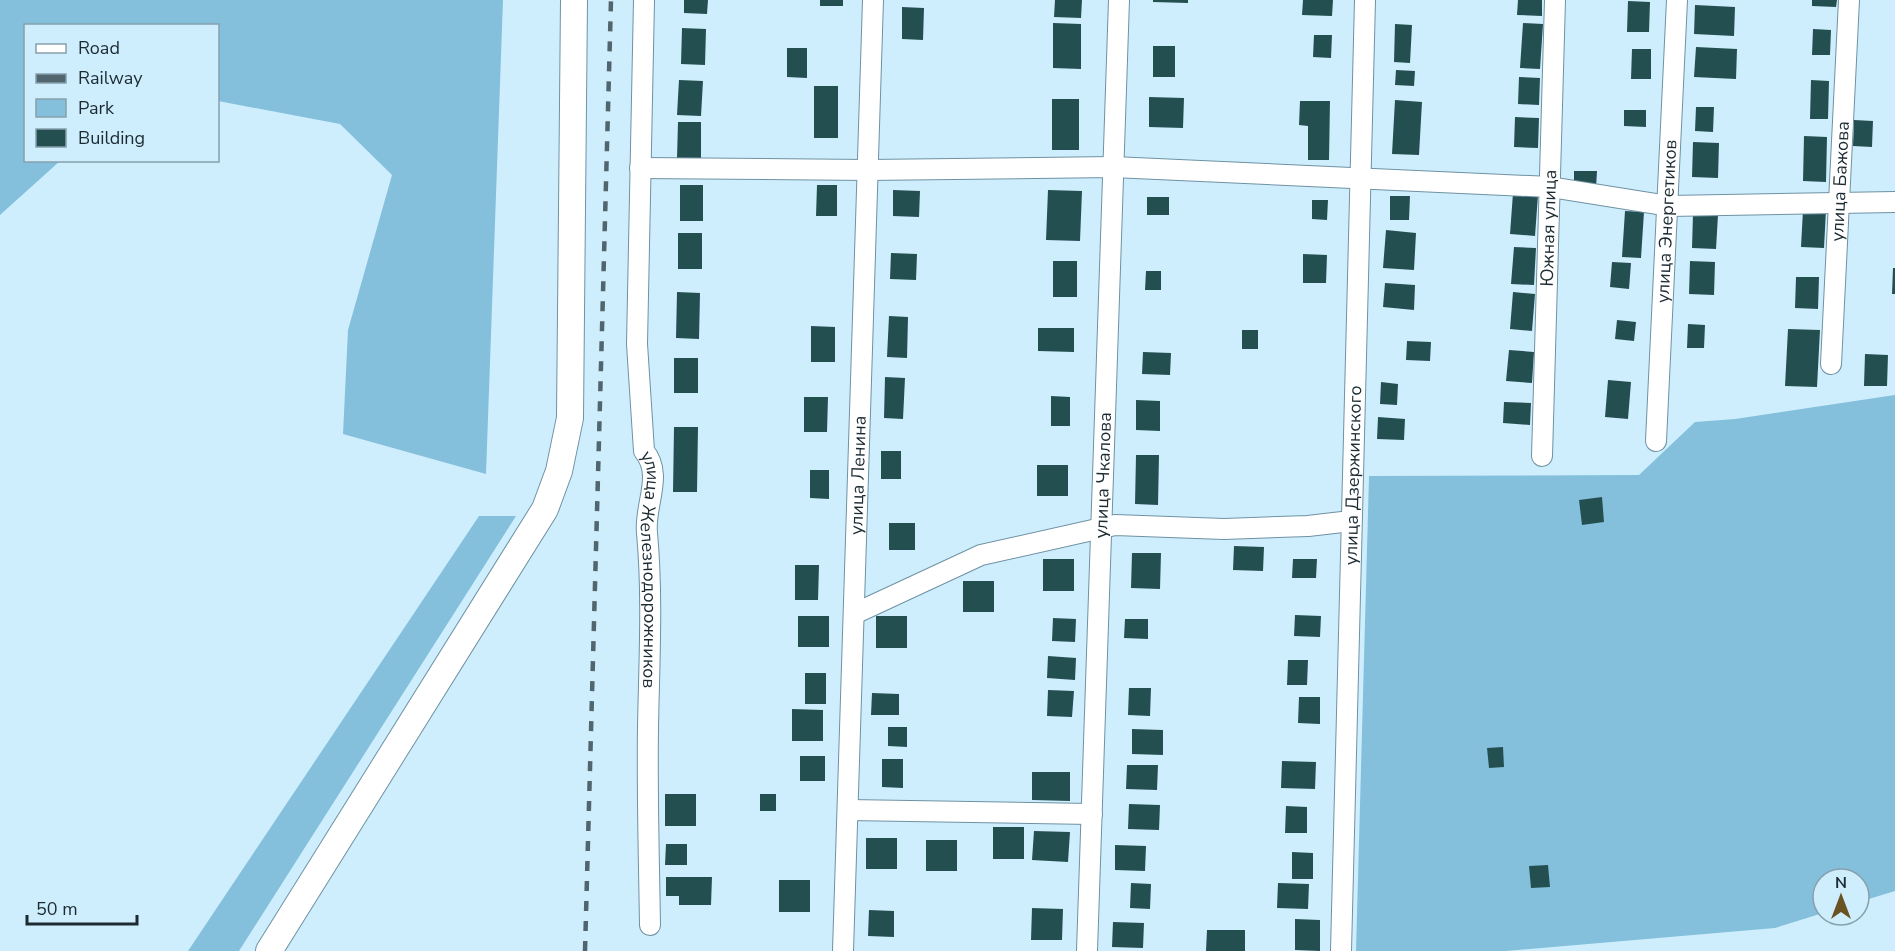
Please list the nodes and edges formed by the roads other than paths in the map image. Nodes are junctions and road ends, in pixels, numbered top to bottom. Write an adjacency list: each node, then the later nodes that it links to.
1 (574, 0): 26 (main road)
2 (644, 0): 10 (street, улица Железнодорожников)
3 (873, 0): 11 (street, улица Ленина)
4 (1119, 0): 9 (street, улица Чкалова)
5 (1365, 0): 12 (street, улица Дзержинского)
6 (1555, 0): 13 (street, Южная улица)
7 (1677, 0): 16 (street, улица Энергетиков)
8 (1849, 0): 14 (street, улица Бажова)
9 (1113, 167): 11 (street); 12 (street); 21 (street, улица Чкалова)
10 (640, 168): 11 (street); 25 (street, улица Железнодорожников)
11 (868, 170): 22 (street, улица Ленина)
12 (1360, 178): 13 (street); 20 (street, улица Дзержинского)
13 (1550, 187): 16 (street); 19 (street, Южная улица)
14 (1840, 202): 15 (street); 16 (street); 17 (street, улица Бажова)
15 (1895, 202)
16 (1669, 206): 18 (street, улица Энергетиков)
17 (1831, 364)
18 (1656, 441)
19 (1542, 456)
20 (1351, 521): 21 (street); 29 (street, улица Дзержинского)
21 (1101, 529): 22 (street); 24 (street, улица Чкалова)
22 (854, 614): 23 (street, улица Ленина)
23 (848, 810): 24 (street); 27 (street, улица Ленина)
24 (1092, 814): 28 (street, улица Чкалова)
25 (650, 925)
26 (269, 951)
27 (843, 951)
28 (1087, 951)
29 (1341, 951)

